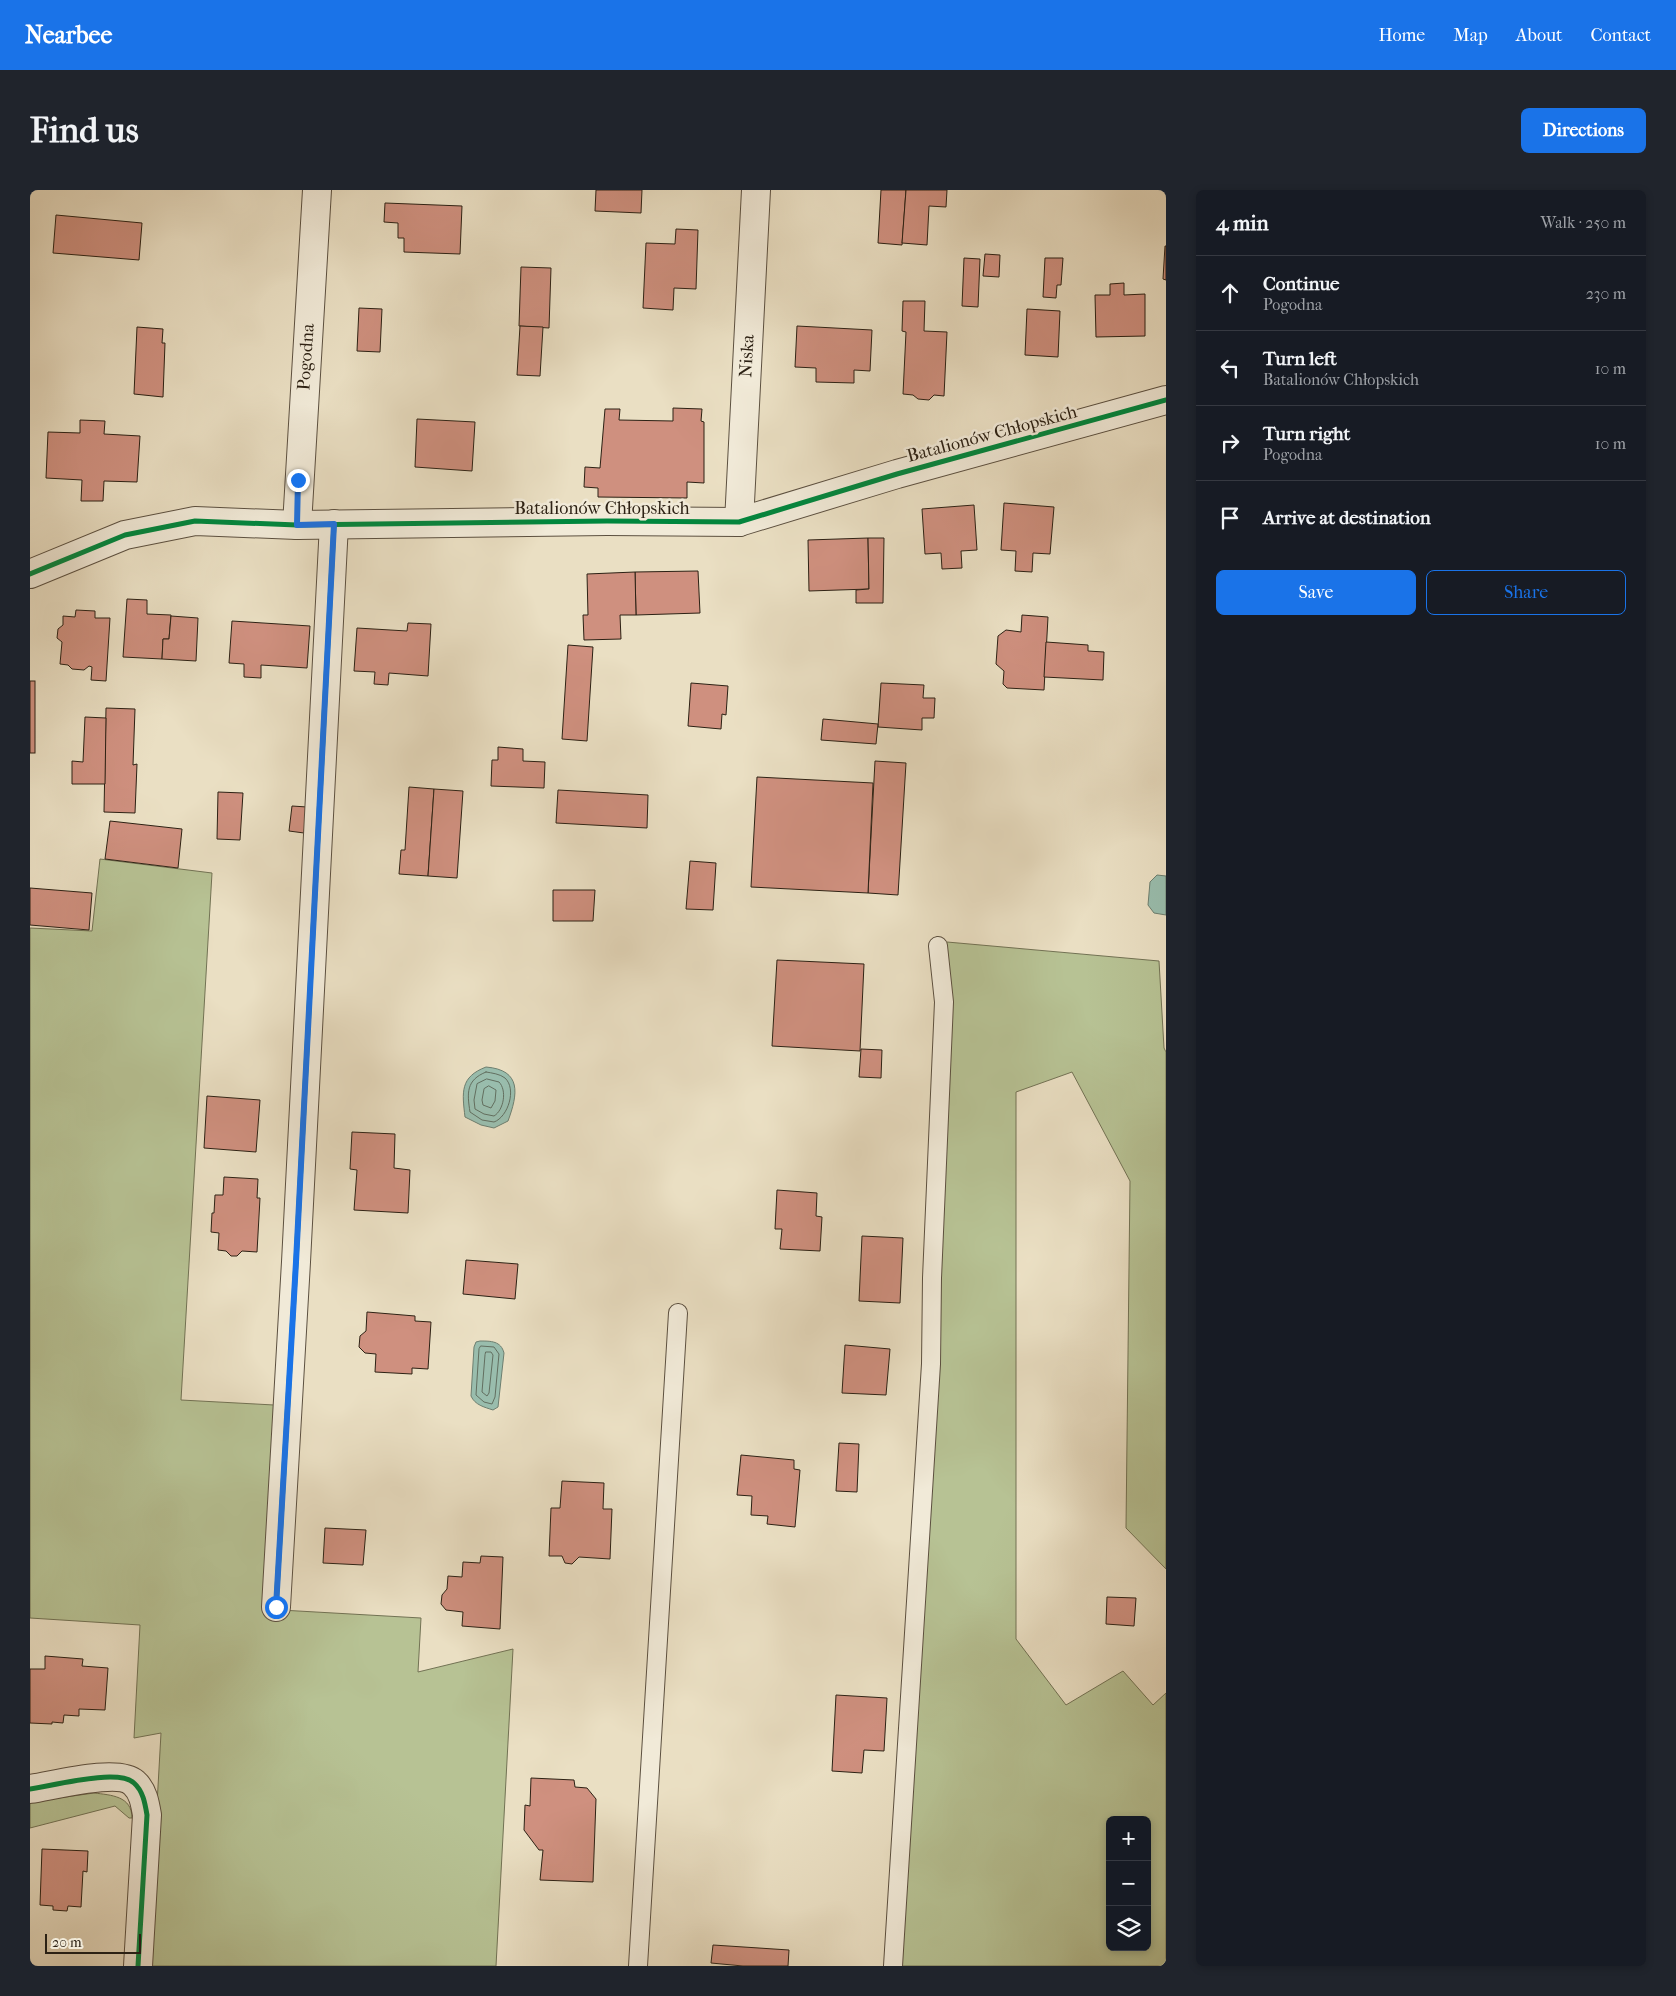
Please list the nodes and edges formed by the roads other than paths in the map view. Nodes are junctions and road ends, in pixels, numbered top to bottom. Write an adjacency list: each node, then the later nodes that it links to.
1 (317, 190): 6 (street, Pogodna)
2 (756, 190): 4 (street, Niska)
3 (1166, 400): 4 (street, Batalionów Chłopskich)
4 (739, 522): 5 (street, Batalionów Chłopskich)
5 (334, 524): 6 (street, Batalionów Chłopskich); 10 (street)
6 (297, 525): 7 (street, Batalionów Chłopskich)
7 (30, 574)
8 (938, 946): 14 (lane)
9 (678, 1313): 13 (lane)
10 (276, 1607)
11 (30, 1789): 12 (street)
12 (138, 1966)
13 (638, 1966)
14 (893, 1966)

